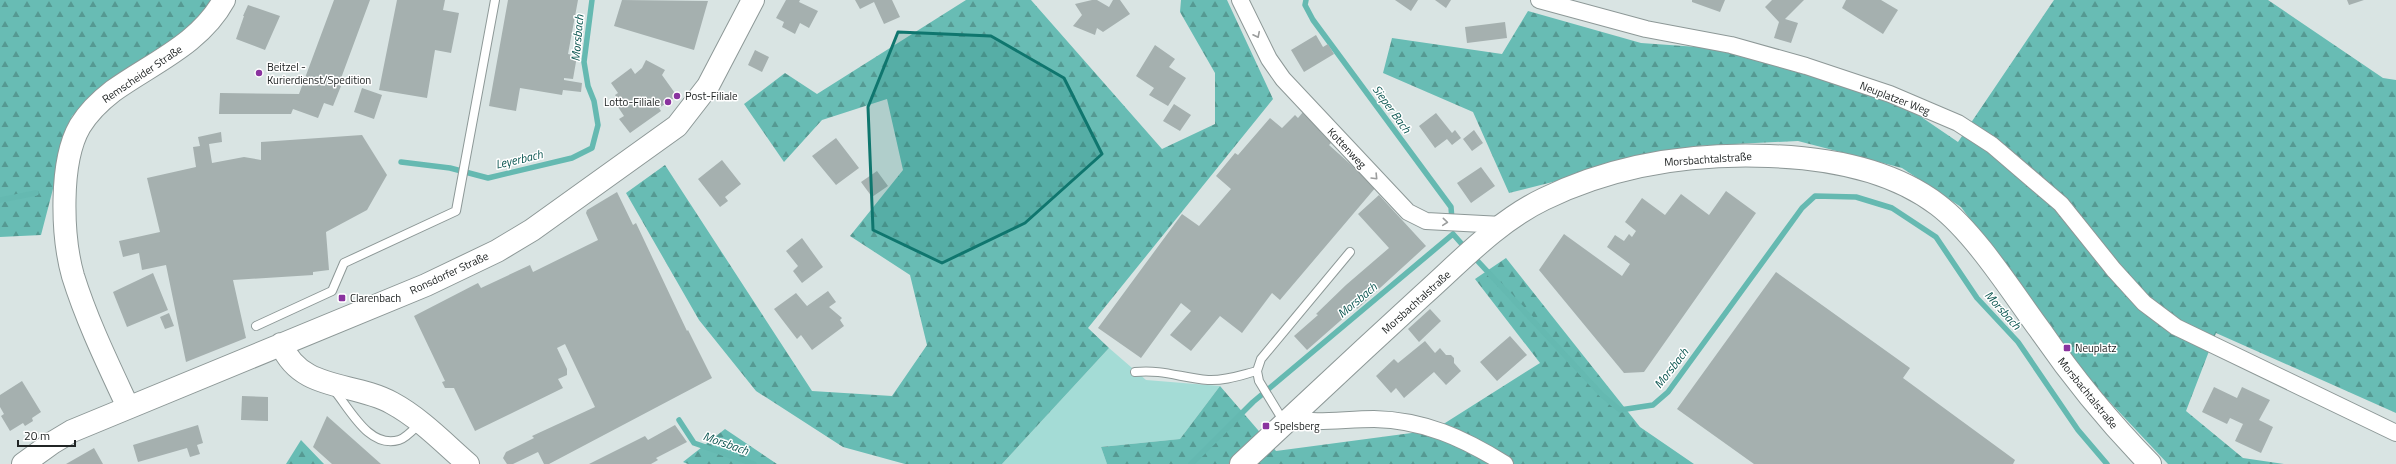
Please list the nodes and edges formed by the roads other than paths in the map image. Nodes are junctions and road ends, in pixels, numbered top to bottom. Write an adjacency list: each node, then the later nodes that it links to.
1 (224, 0): 13 (main road, Remscheider Straße)
2 (494, 0): 8 (lane)
3 (752, 0): 9 (main road, Ronsdorfer Straße)
4 (1240, 0): 6 (street, Kottenweg, one-way to 6)
5 (1539, 0): 16 (street, Neuplatzer Weg)
6 (1509, 219): 14 (main road, Morsbachtalstraße); 21 (main road, Morsbachtalstraße)
7 (1350, 252): 10 (lane)
8 (256, 326)
9 (281, 344): 12 (main road); 13 (main road, Ronsdorfer Straße)
10 (1257, 371): 11 (lane); 14 (lane)
11 (1135, 372)
12 (329, 383): 15 (main road); 15 (lane)
13 (128, 407): 17 (main road, Ronsdorfer Straße)
14 (1287, 421): 19 (main road, Morsbachtalstraße); 20 (street)
15 (421, 422): 18 (main road)
16 (2396, 433)
17 (23, 464)
18 (468, 464)
19 (1240, 464)
20 (1505, 464)
21 (2150, 464)

